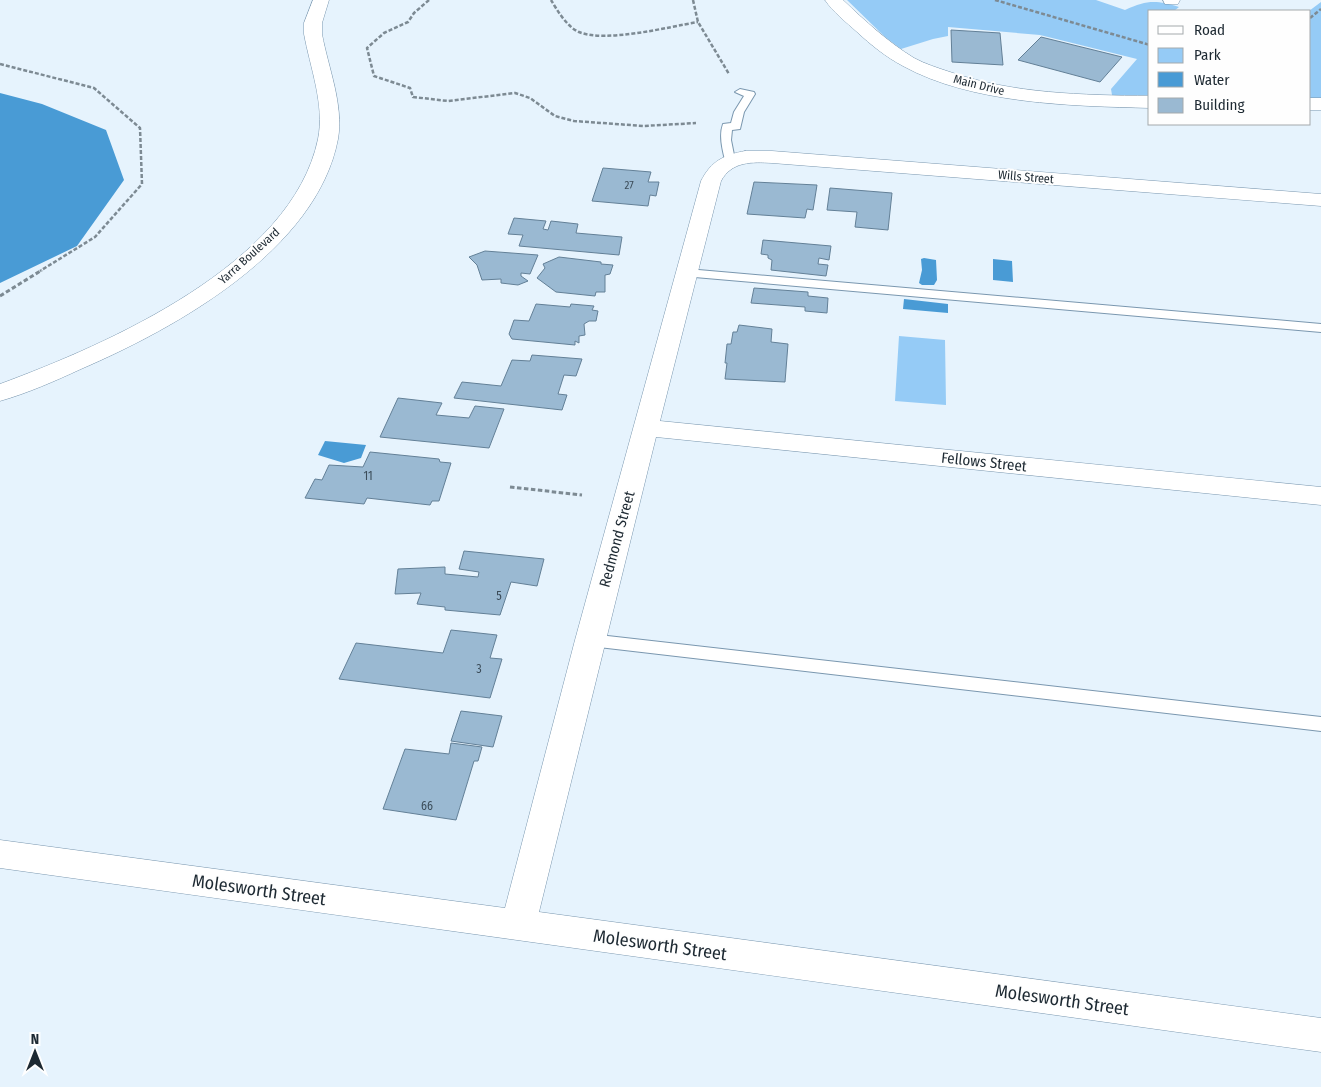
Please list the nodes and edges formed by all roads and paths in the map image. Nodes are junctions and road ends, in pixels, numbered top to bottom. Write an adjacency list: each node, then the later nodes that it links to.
1 (320, 0): 20 (street, Yarra Boulevard)
2 (430, 0): 14 (path)
3 (551, 0): 9 (path)
4 (693, 0): 9 (path)
5 (833, 0): 13 (street, Main Drive)
6 (995, 0): 10 (path)
7 (1321, 9): 8 (path)
8 (1311, 17)
9 (698, 22): 12 (path)
10 (1148, 44)
11 (0, 64): 18 (path)
12 (740, 92): 15 (lane)
13 (1148, 102)
14 (696, 123)
15 (730, 160): 16 (street, Wills Street); 17 (street, Redmond Street)
16 (1321, 200)
17 (687, 273): 19 (lane); 21 (street, Redmond Street)
18 (0, 296)
19 (1321, 328)
20 (0, 393)
21 (647, 428): 24 (street, Fellows Street); 25 (street, Redmond Street)
22 (510, 487): 23 (path)
23 (582, 495)
24 (1321, 496)
25 (590, 640): 26 (lane); 28 (street, Redmond Street)
26 (1321, 724)
27 (0, 854): 28 (street, Molesworth Street)
28 (518, 926): 29 (street, Molesworth Street)
29 (1321, 1035)

